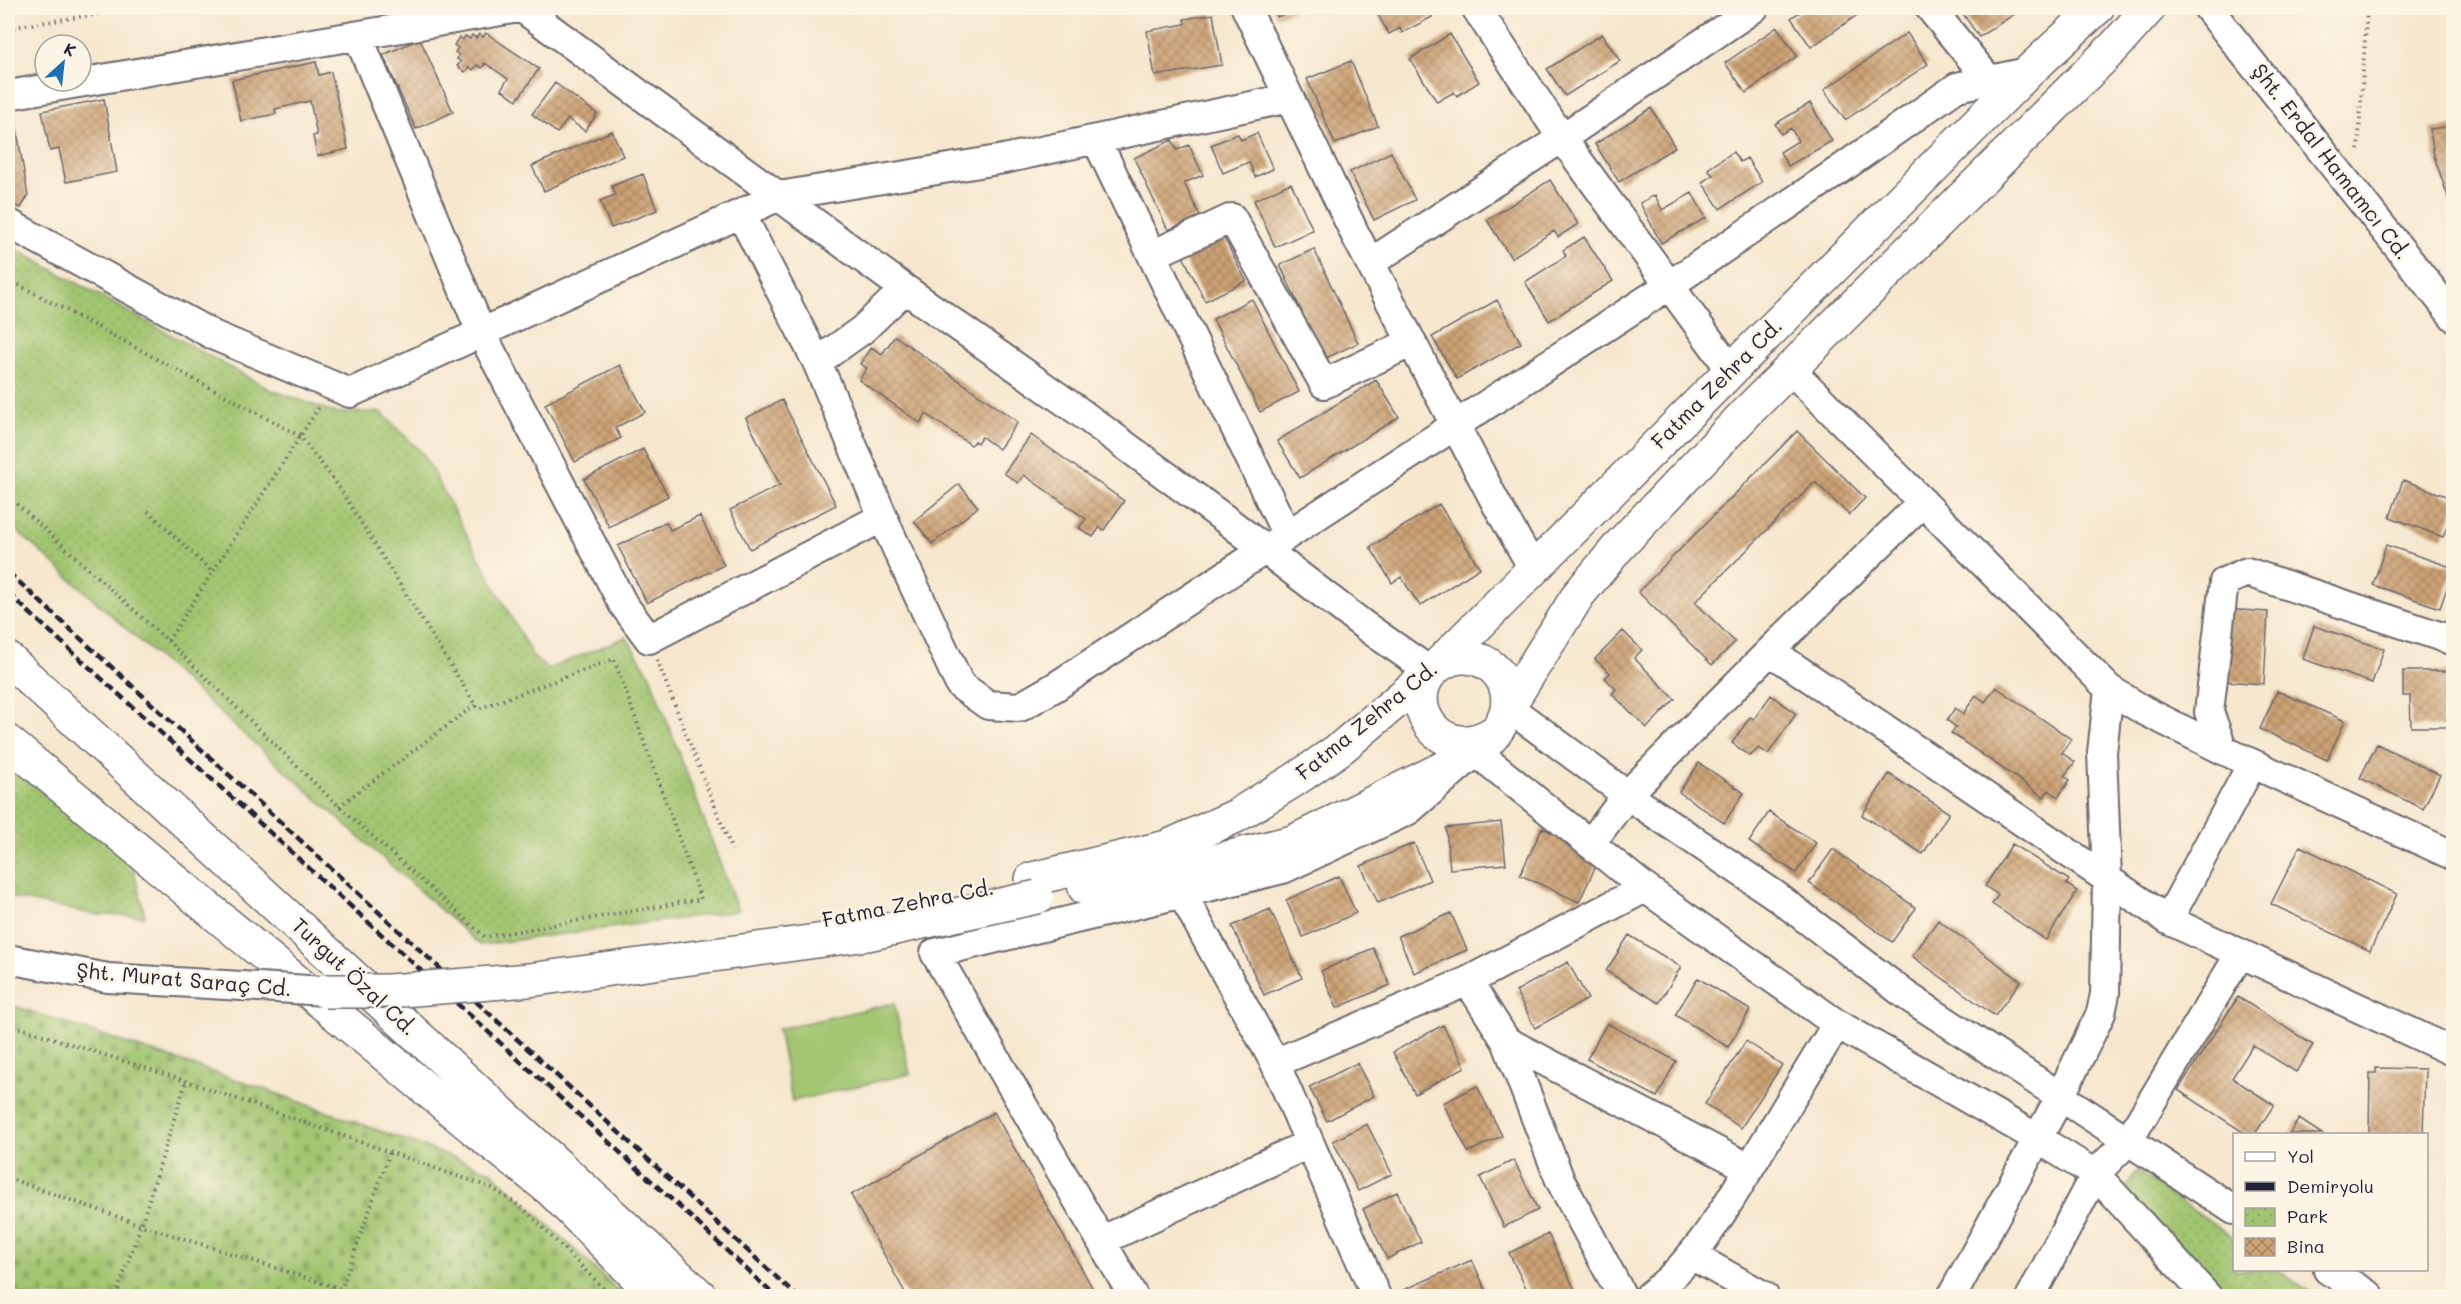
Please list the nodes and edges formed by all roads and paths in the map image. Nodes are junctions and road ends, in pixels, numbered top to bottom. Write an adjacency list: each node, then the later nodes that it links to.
1 (138, 8): 11 (path)
2 (521, 8): 12 (street); 20 (street)
3 (1246, 8): 16 (street)
4 (1754, 8): 17 (street)
5 (1930, 8): 14 (street)
6 (2097, 8): 13 (main road, Fatma Zehra Cd.)
7 (2150, 8): 32 (main road, Fatma Zehra Cd.)
8 (2208, 8): 28 (street, Şht. Erdal Hamamcı Cd.)
9 (2367, 8): 19 (path)
10 (1481, 9): 17 (street)
11 (8, 28)
12 (358, 36): 15 (street); 29 (street)
13 (2028, 72): 14 (street); 33 (main road, Fatma Zehra Cd.)
14 (1989, 80): 26 (street)
15 (8, 95)
16 (1288, 98): 18 (street); 24 (street)
17 (1562, 138): 24 (street); 26 (street)
18 (1096, 140): 20 (street); 23 (street)
19 (2358, 150)
20 (779, 196): 21 (street); 27 (street)
21 (741, 214): 29 (street); 31 (street)
22 (8, 224): 34 (street)
23 (1152, 255): 30 (street); 41 (street)
24 (1370, 263): 30 (street)
25 (8, 279): 36 (path)
26 (1668, 286): 33 (street); 35 (street)
27 (905, 289): 31 (street); 41 (street)
28 (2454, 317)
29 (481, 332): 34 (street); 44 (street)
30 (1412, 342): 35 (street)
31 (817, 362): 40 (street)
32 (1790, 369): 38 (street); 52 (main road, Fatma Zehra Cd.)
33 (1731, 370): 42 (main road, Fatma Zehra Cd.)
34 (333, 385): 36 (path)
35 (1456, 427): 41 (street); 42 (street)
36 (300, 436): 43 (path); 51 (path)
37 (8, 496): 45 (path)
38 (1923, 502): 47 (street); 50 (street)
39 (148, 511): 43 (path)
40 (883, 517): 41 (street); 44 (street)
41 (1276, 542): 49 (street)
42 (1534, 570): 49 (main road, Fatma Zehra Cd.)
43 (212, 572): 45 (path)
44 (650, 639): 59 (path)
45 (168, 640): 57 (path)
46 (2454, 641): 54 (street)
47 (1770, 651): 56 (street); 61 (street)
48 (8, 659): 96 (main road, Turgut Özal Cd.)
49 (1431, 672): 52 (main road); 52 (main road); 62 (main road, Fatma Zehra Cd.)
50 (2109, 689): 54 (street); 61 (street)
51 (475, 705): 57 (path); 57 (path)
52 (1492, 730): 56 (street); 58 (street); 62 (main road, Fatma Zehra Cd.); 64 (street)
53 (8, 742): 95 (main road, Turgut Özal Cd.)
54 (2223, 750): 55 (street)
55 (2252, 764): 60 (street); 65 (street)
56 (1627, 795): 58 (street); 77 (street)
57 (339, 806)
58 (1590, 844): 63 (street)
59 (732, 850)
60 (2454, 856)
61 (2108, 879): 65 (street); 77 (street)
62 (1034, 888): 70 (main road, Fatma Zehra Cd.)
63 (1645, 888): 69 (street); 72 (street)
64 (1182, 894): 75 (street); 87 (street)
65 (2168, 920): 67 (street)
66 (8, 941): 70 (street, Şht. Murat Saraç Cd.)
67 (2240, 954): 74 (street); 79 (street)
68 (8, 959): 70 (street, Şht. Murat Saraç Cd., bridge)
69 (1468, 981): 73 (street); 75 (street)
70 (324, 982)
71 (8, 1024): 76 (path)
72 (1837, 1024): 78 (street); 82 (street)
73 (1506, 1041): 82 (street); 99 (street)
74 (2454, 1052)
75 (1275, 1063): 80 (street)
76 (186, 1081): 81 (path); 86 (path)
77 (2060, 1097): 78 (street); 79 (street)
78 (2037, 1138): 83 (street); 102 (street)
79 (2128, 1142): 83 (street); 85 (street)
80 (1308, 1144): 87 (street); 98 (street)
81 (390, 1152): 90 (path); 94 (path)
82 (1749, 1168): 88 (street)
83 (2095, 1174): 103 (street); 104 (street)
84 (8, 1178): 86 (path)
85 (2233, 1209)
86 (141, 1225): 90 (path); 91 (path)
87 (1101, 1241): 97 (street)
88 (1691, 1255): 100 (street); 101 (street)
89 (2331, 1271): 105 (street)
90 (341, 1290): 92 (path); 93 (path)
91 (116, 1296)
92 (339, 1296)
93 (363, 1296)
94 (610, 1296)
95 (656, 1296)
96 (700, 1296)
97 (1133, 1296)
98 (1376, 1296)
99 (1622, 1296)
100 (1649, 1296)
101 (1764, 1296)
102 (1952, 1296)
103 (2031, 1296)
104 (2207, 1296)
105 (2370, 1296)

